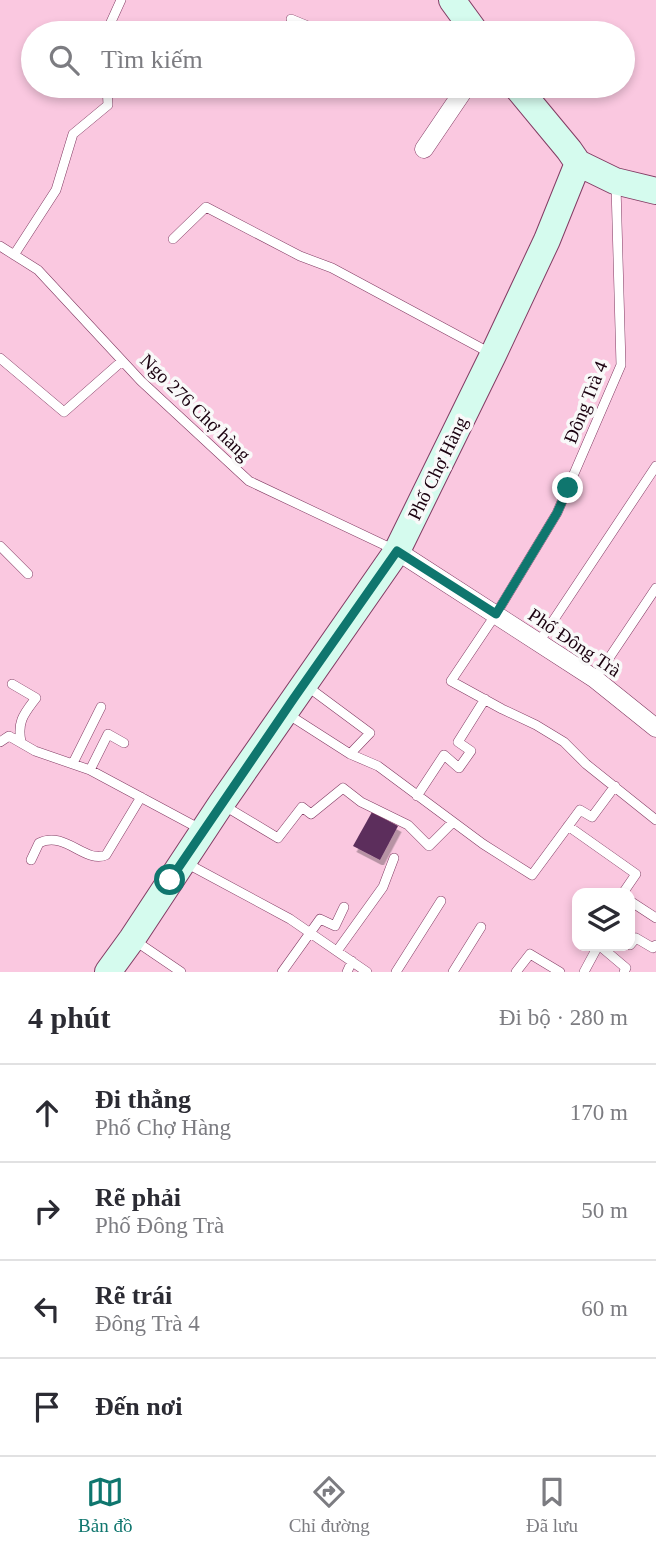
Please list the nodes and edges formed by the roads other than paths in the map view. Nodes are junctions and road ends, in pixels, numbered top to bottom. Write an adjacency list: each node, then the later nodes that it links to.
1 (121, 0): 4 (lane)
2 (452, 0): 6 (street)
3 (291, 19): 5 (lane)
4 (111, 21)
5 (296, 21)
6 (467, 21)
7 (108, 98): 16 (lane)
8 (459, 98): 10 (street)
9 (526, 98): 11 (street)
10 (424, 149)
11 (578, 163): 12 (street); 17 (street, Phố Chợ Hàng)
12 (615, 181): 13 (street); 25 (lane, Đông Trà 4)
13 (654, 187)
14 (173, 239): 17 (lane)
15 (0, 246): 16 (lane, Ngo 276 Chợ hàng)
16 (14, 255): 19 (lane, Ngo 276 Chợ hàng)
17 (493, 355): 22 (street, Phố Chợ Hàng)
18 (0, 358): 19 (lane)
19 (122, 361): 22 (lane, Ngo 276 Chợ hàng)
20 (656, 466): 26 (lane)
21 (0, 546): 23 (lane)
22 (397, 551): 25 (street, Phố Đông Trà); 28 (street, Phố Chợ Hàng)
23 (28, 574)
24 (656, 588): 27 (lane)
25 (496, 614): 26 (street, Phố Đông Trà); 30 (lane, Đông Trà 4)
26 (539, 642): 27 (street, Phố Đông Trà)
27 (595, 679): 33 (street, Phố Đông Trà)
28 (304, 683): 32 (street, Phố Chợ Hàng); 37 (lane)
29 (12, 684): 35 (lane)
30 (485, 699): 40 (lane); 41 (lane)
31 (101, 707): 38 (lane)
32 (284, 712): 37 (lane); 43 (street, Phố Chợ Hàng)
33 (656, 727)
34 (0, 742): 35 (lane)
35 (21, 743): 38 (lane)
36 (124, 743): 39 (lane)
37 (350, 754): 41 (lane)
38 (73, 763): 39 (lane)
39 (90, 770): 42 (lane)
40 (615, 786): 44 (lane); 46 (lane)
41 (417, 796): 45 (lane)
42 (141, 797): 47 (lane); 49 (lane)
43 (221, 804): 45 (lane); 47 (street, Phố Chợ Hàng)
44 (656, 820)
45 (453, 822): 46 (lane)
46 (568, 826): 51 (lane)
47 (204, 830): 50 (street, Phố Chợ Hàng)
48 (394, 858): 61 (lane)
49 (31, 860)
50 (182, 860): 57 (lane); 58 (street, Phố Chợ Hàng)
51 (626, 888)
52 (441, 901): 72 (lane)
53 (635, 904): 55 (lane)
54 (344, 907): 57 (lane)
55 (656, 918)
56 (481, 927): 73 (lane)
57 (309, 932): 61 (lane); 69 (lane)
58 (132, 939): 67 (street, Phố Chợ Hàng); 68 (lane)
59 (635, 939): 60 (lane)
60 (656, 944)
61 (337, 951): 66 (lane)
62 (596, 951): 76 (lane)
63 (605, 951): 65 (lane)
64 (623, 951): 65 (lane)
65 (615, 959): 77 (lane)
66 (352, 961): 70 (lane); 71 (lane)
67 (108, 972)
68 (181, 972)
69 (282, 972)
70 (347, 972)
71 (367, 972)
72 (396, 972)
73 (453, 972)
74 (516, 972): 75 (lane)
75 (560, 972)
76 (584, 972)
77 (624, 972)

